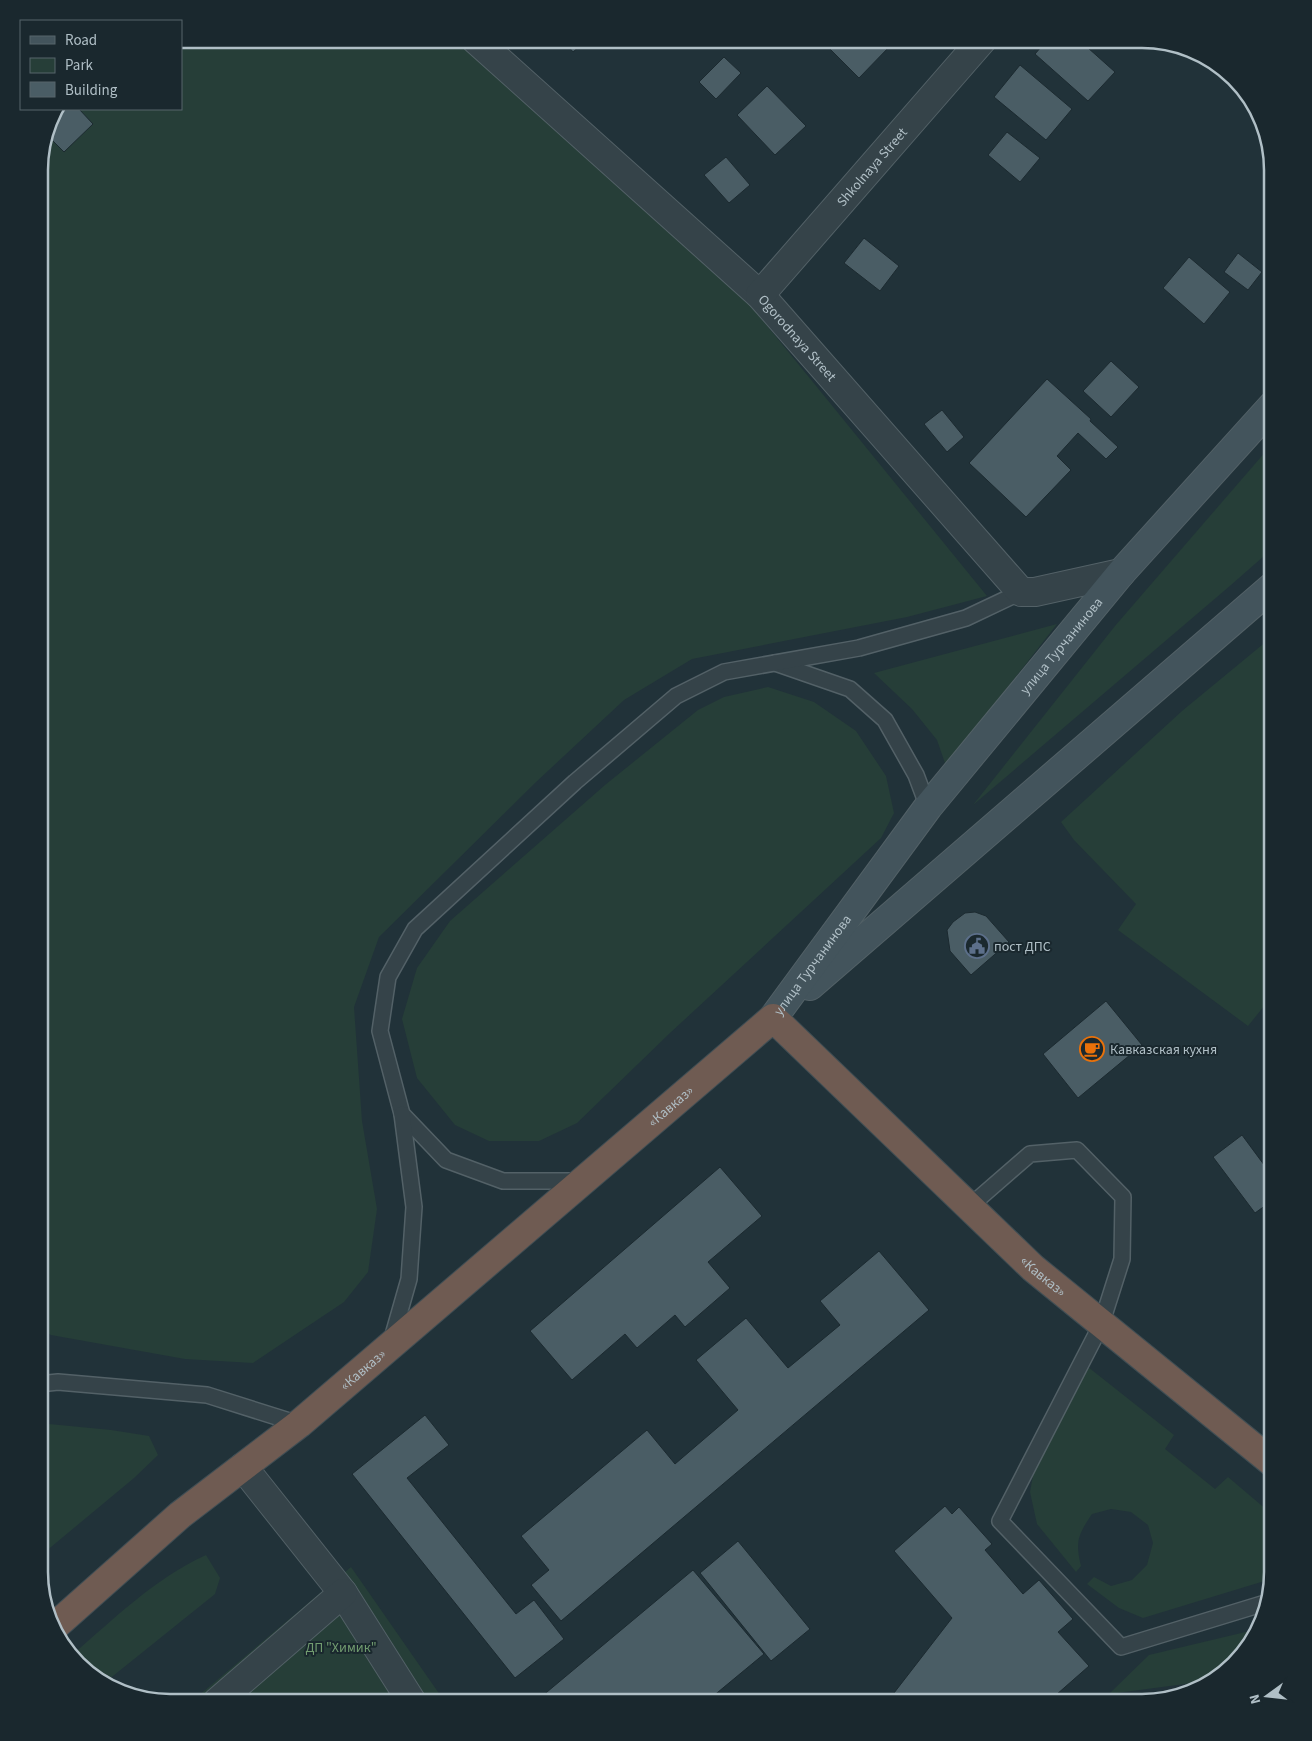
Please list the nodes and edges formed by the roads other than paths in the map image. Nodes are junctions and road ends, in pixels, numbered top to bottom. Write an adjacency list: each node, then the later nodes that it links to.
1 (485, 48): 3 (street, Ogorodnaya Street)
2 (975, 48): 3 (street, Shkolnaya Street)
3 (760, 295): 6 (street, Ogorodnaya Street)
4 (1264, 415): 5 (street, улица Турчанинова)
5 (1121, 573): 6 (street); 9 (street, улица Турчанинова)
6 (1021, 592): 8 (lane)
7 (1264, 594): 10 (street, улица Турчанинова)
8 (773, 663): 9 (lane); 11 (lane)
9 (928, 807): 10 (street, улица Турчанинова)
10 (773, 1018): 12 (highway, «Кавказ»); 13 (highway, «Кавказ»)
11 (402, 1114): 12 (lane); 15 (lane)
12 (582, 1181): 15 (highway, «Кавказ»)
13 (970, 1207): 14 (highway, «Кавказ»); 14 (lane)
14 (1101, 1325): 18 (highway, «Кавказ»); 21 (lane)
15 (390, 1346): 17 (highway, «Кавказ»)
16 (48, 1383): 17 (lane)
17 (299, 1424): 19 (highway, «Кавказ»)
18 (1264, 1456)
19 (243, 1467): 20 (street); 22 (highway, «Кавказ»)
20 (343, 1593): 23 (street); 24 (street)
21 (1260, 1605)
22 (59, 1623)
23 (226, 1694)
24 (407, 1694)

